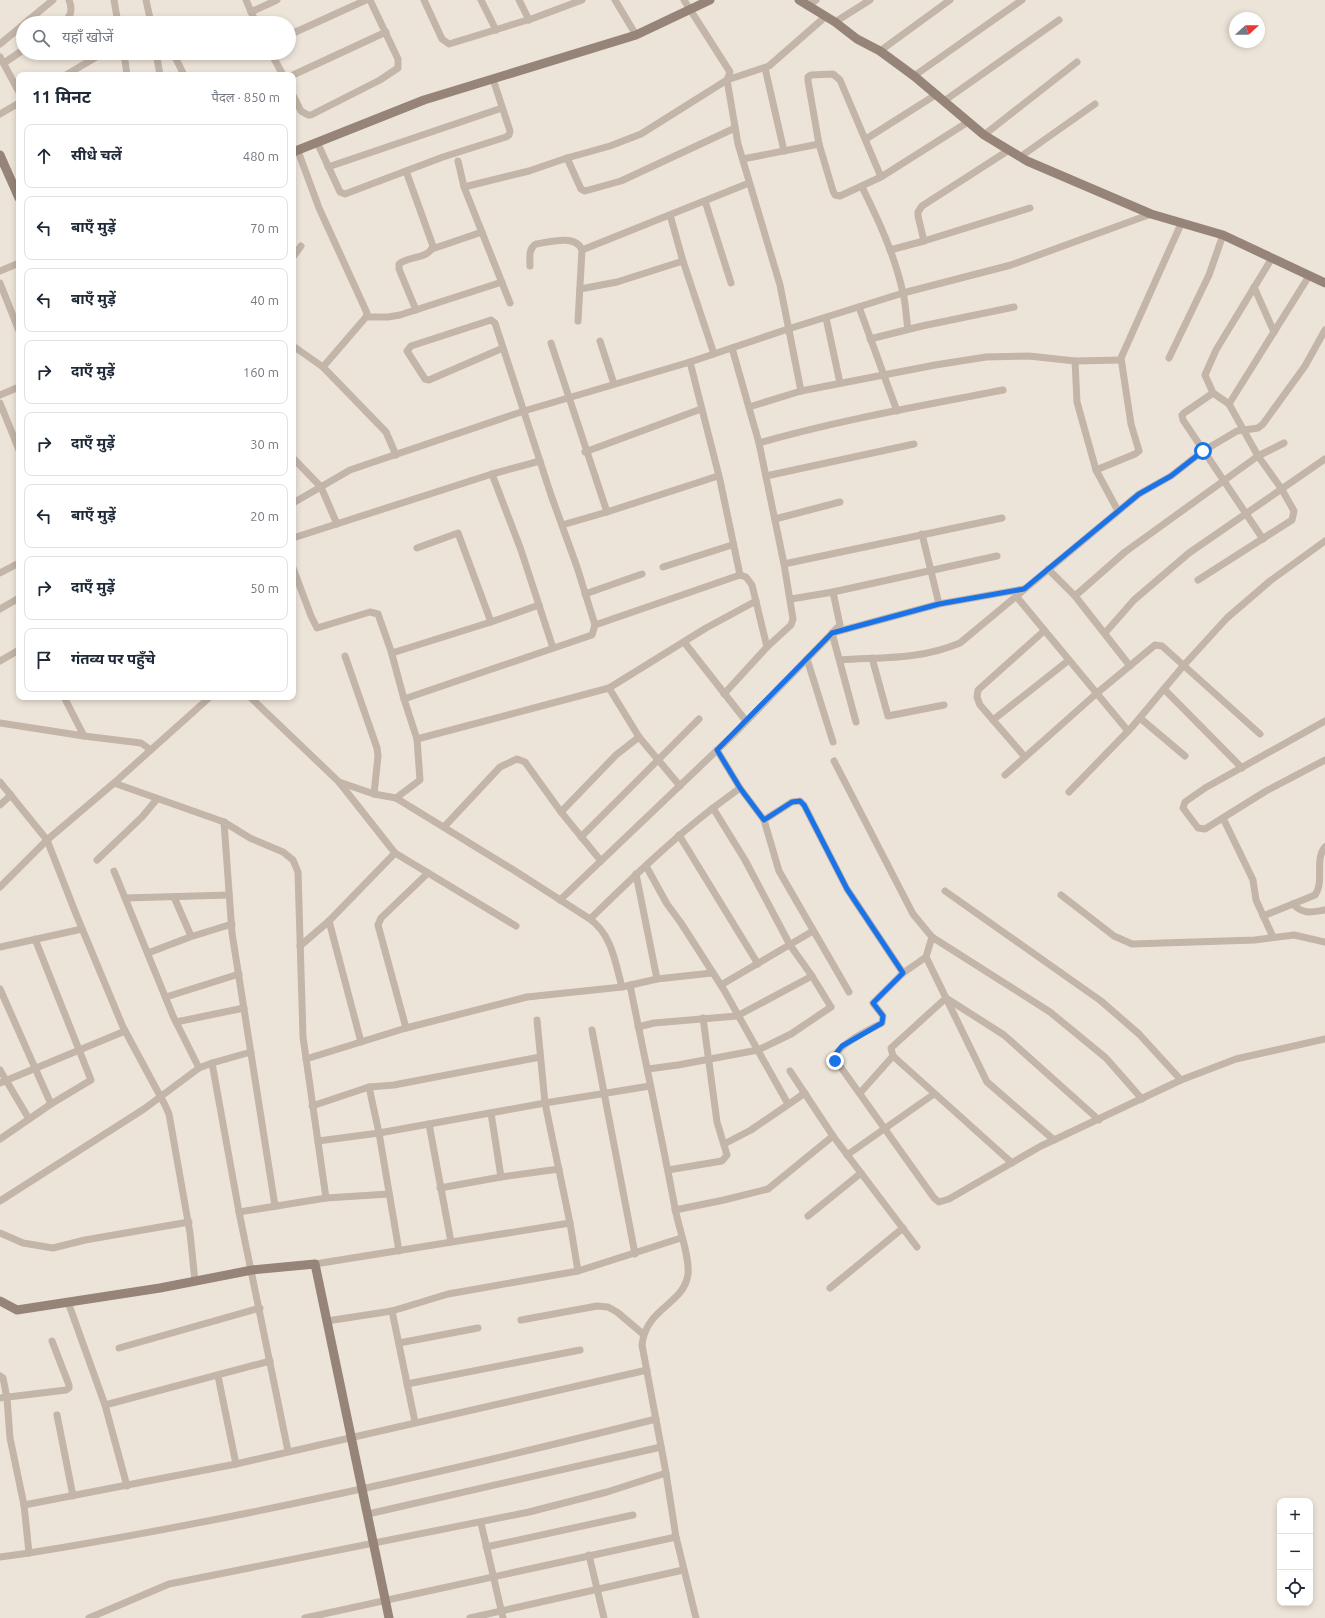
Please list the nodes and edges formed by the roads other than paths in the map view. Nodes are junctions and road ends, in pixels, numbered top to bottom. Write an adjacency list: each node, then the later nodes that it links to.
1 (53, 0): 25 (street)
2 (69, 0): 26 (street)
3 (114, 0): 27 (street)
4 (146, 0): 28 (street)
5 (246, 0): 24 (street)
6 (277, 0): 24 (street)
7 (366, 0): 36 (street)
8 (370, 0): 37 (street)
9 (424, 0): 34 (street)
10 (481, 0): 34 (street)
11 (519, 0): 31 (street)
12 (582, 0): 21 (street)
13 (615, 0): 38 (street)
14 (684, 0): 23 (street)
15 (710, 0): 23 (street)
16 (799, 0): 22 (street)
17 (816, 0): 22 (street)
18 (870, 0): 33 (street)
19 (950, 0): 40 (street)
20 (1022, 0): 56 (street)
21 (568, 3): 31 (street)
22 (807, 6): 30 (street)
23 (689, 9): 38 (street); 58 (street)
24 (251, 12): 29 (street)
25 (34, 16)
26 (70, 16)
27 (117, 16)
28 (149, 16)
29 (253, 16)
30 (824, 17): 33 (street); 49 (street)
31 (529, 20): 34 (street)
32 (1059, 20): 62 (street)
33 (835, 22): 40 (street)
34 (496, 30)
35 (16, 31): 39 (street)
36 (296, 32)
37 (386, 32): 55 (street); 61 (street)
38 (636, 35): 57 (street)
39 (0, 44)
40 (880, 51): 56 (street)
41 (16, 53): 42 (street)
42 (2, 60): 59 (street)
43 (91, 60): 50 (street)
44 (125, 60): 51 (street)
45 (157, 60): 52 (street)
46 (176, 60): 53 (street)
47 (275, 60): 54 (street)
48 (1077, 62): 69 (street)
49 (765, 68): 58 (street); 75 (street)
50 (71, 72)
51 (127, 72)
52 (159, 72)
53 (182, 72)
54 (281, 72)
55 (296, 74)
56 (914, 76): 60 (street)
57 (493, 79): 65 (street); 71 (street)
58 (727, 80): 68 (street); 79 (street)
59 (16, 86)
60 (937, 94): 62 (street); 70 (street)
61 (296, 101)
62 (944, 101): 67 (street)
63 (1095, 104): 78 (street)
64 (16, 105): 66 (street)
65 (502, 108): 82 (street); 83 (street)
66 (0, 114)
67 (968, 122): 69 (street); 84 (street)
68 (735, 128): 79 (street); 80 (street)
69 (984, 135): 73 (street)
70 (866, 139): 72 (street); 84 (street)
71 (317, 142): 74 (street); 82 (street)
72 (820, 144): 75 (street); 87 (street)
73 (1009, 150): 78 (street); 96 (street)
74 (296, 151)
75 (784, 151): 80 (street)
76 (296, 153): 119 (street)
77 (0, 154): 88 (street)
78 (1020, 157): 91 (street)
79 (567, 158): 86 (street)
80 (743, 159): 85 (street)
81 (458, 161): 86 (street)
82 (328, 167): 83 (street)
83 (406, 171): 98 (street)
84 (881, 177): 87 (street)
85 (749, 183): 89 (street); 123 (street)
86 (464, 187): 94 (street)
87 (862, 187): 100 (street)
88 (16, 191)
89 (705, 201): 92 (street); 110 (street)
90 (1030, 208): 96 (street)
91 (1151, 214): 93 (street); 114 (street)
92 (670, 215): 99 (street); 103 (street)
93 (1180, 224): 95 (street); 135 (street)
94 (482, 232): 98 (street); 108 (street)
95 (1223, 235): 102 (street); 134 (street)
96 (924, 241): 100 (street)
97 (301, 246): 101 (street)
98 (432, 249): 118 (street)
99 (582, 250): 105 (street); 113 (street)
100 (890, 250): 114 (street)
101 (296, 253)
102 (1272, 258): 107 (street); 112 (street)
103 (683, 261): 113 (street); 133 (street)
104 (16, 264): 106 (street)
105 (530, 266)
106 (0, 271)
107 (1309, 276): 111 (street); 126 (street)
108 (502, 282): 115 (street); 118 (street)
109 (0, 283): 122 (street)
110 (731, 283)
111 (1325, 283)
112 (1254, 287): 126 (street); 145 (street)
113 (580, 289): 121 (street)
114 (903, 293): 116 (street); 124 (street)
115 (510, 303)
116 (859, 307): 120 (street); 127 (street)
117 (1014, 307): 124 (street)
118 (416, 310): 119 (street)
119 (366, 317): 138 (street)
120 (826, 318): 123 (street); 140 (street)
121 (578, 321)
122 (16, 323)
123 (788, 329): 132 (street); 144 (street)
124 (908, 329): 127 (street)
125 (1325, 330): 154 (street)
126 (1274, 332): 149 (street)
127 (870, 339): 139 (street)
128 (600, 341): 141 (street)
129 (551, 343): 147 (street)
130 (296, 348): 138 (street)
131 (503, 348): 131 (street); 152 (street)
132 (732, 348): 133 (street); 150 (street)
133 (714, 354): 137 (street)
134 (1169, 358)
135 (1121, 360): 136 (street); 166 (street)
136 (1075, 361): 139 (street); 166 (street)
137 (690, 362): 141 (street); 151 (street)
138 (323, 367): 161 (street)
139 (885, 375): 140 (street); 153 (street)
140 (840, 383): 144 (street)
141 (614, 384): 147 (street)
142 (16, 388): 146 (street)
143 (1003, 390): 153 (street)
144 (802, 391): 150 (street)
145 (1212, 393): 149 (street); 159 (street)
146 (0, 395)
147 (568, 398): 152 (street); 160 (street)
148 (0, 403): 155 (street)
149 (1230, 404): 154 (street)
150 (749, 407): 156 (street)
151 (701, 409): 160 (street); 168 (street)
152 (524, 411): 161 (street); 165 (street)
153 (897, 411): 156 (street)
154 (1245, 429): 159 (street); 162 (street)
155 (16, 443)
156 (759, 443): 169 (street)
157 (1284, 443): 162 (street)
158 (914, 444): 169 (street)
159 (1203, 451): 170 (street); 175 (street)
160 (585, 452): 176 (street)
161 (396, 455): 171 (street)
162 (1258, 456): 170 (street); 172 (street)
163 (1325, 459): 172 (street)
164 (296, 461): 171 (street)
165 (540, 461): 167 (street); 181 (street)
166 (1096, 470): 175 (street)
167 (492, 474): 180 (street); 208 (street)
168 (718, 476): 176 (street); 186 (street)
169 (766, 476): 179 (street)
170 (1224, 481): 177 (street); 203 (street)
171 (321, 487): 173 (street); 180 (street)
172 (1281, 488): 177 (street); 184 (street)
173 (296, 501)
174 (840, 502): 179 (street)
175 (1118, 511): 192 (street)
176 (607, 512): 181 (street)
177 (1245, 514): 184 (street); 214 (street)
178 (1002, 518): 182 (street)
179 (775, 519): 189 (street)
180 (337, 524): 183 (street)
181 (562, 525): 201 (street)
182 (922, 534): 189 (street); 193 (street)
183 (296, 537)
184 (1263, 539): 197 (street)
185 (1325, 542): 226 (street)
186 (732, 545): 191 (street); 196 (street)
187 (417, 548): 210 (street)
188 (997, 556): 193 (street)
189 (784, 564): 204 (street)
190 (16, 565): 194 (street)
191 (662, 567)
192 (1048, 569): 199 (street); 203 (street)
193 (932, 570): 200 (street); 207 (street)
194 (0, 573)
195 (642, 574): 201 (street)
196 (740, 575): 206 (street); 211 (street)
197 (1198, 580)
198 (296, 583): 219 (street)
199 (1024, 589): 202 (street); 207 (street)
200 (833, 592): 204 (street); 213 (street)
201 (585, 594): 211 (street)
202 (1016, 596): 212 (street); 221 (street)
203 (1075, 596): 214 (street)
204 (791, 599): 216 (street)
205 (16, 600): 209 (street)
206 (756, 601): 215 (street); 216 (street)
207 (939, 604): 213 (street)
208 (539, 605): 210 (street); 217 (street)
209 (0, 609)
210 (491, 622): 219 (street)
211 (594, 625): 217 (street)
212 (1044, 631): 224 (street); 239 (street)
213 (832, 633): 222 (street); 223 (street)
214 (1104, 633): 227 (street)
215 (684, 642): 228 (street); 231 (street)
216 (767, 646): 231 (street)
217 (553, 648): 232 (street)
218 (16, 652): 225 (street)
219 (392, 653): 232 (street)
220 (345, 656): 265 (street)
221 (872, 658): 223 (street); 236 (street)
222 (807, 659): 240 (street); 249 (street)
223 (840, 660): 242 (street)
224 (1069, 660): 230 (street); 239 (street)
225 (0, 661)
226 (1184, 665): 227 (street); 229 (street); 245 (street)
227 (1130, 666): 230 (street)
228 (609, 688): 247 (street); 248 (street)
229 (1164, 689): 237 (street); 257 (street)
230 (1097, 693): 244 (street); 253 (street)
231 (724, 694): 240 (street)
232 (404, 699): 248 (street)
233 (66, 700): 246 (street)
234 (207, 700): 250 (street)
235 (253, 700): 260 (street)
236 (944, 705)
237 (1140, 718): 244 (street); 252 (street)
238 (699, 719): 254 (street)
239 (993, 720): 253 (street)
240 (746, 721): 251 (street)
241 (1325, 721): 257 (street)
242 (856, 722)
243 (0, 723): 246 (street)
244 (1128, 731): 264 (street)
245 (1260, 734)
246 (84, 736): 250 (street)
247 (639, 737): 254 (street); 271 (street)
248 (417, 739): 267 (street)
249 (832, 742)
250 (151, 750): 261 (street)
251 (717, 750): 262 (street); 263 (street)
252 (1185, 756)
253 (1025, 757): 258 (street)
254 (658, 759): 262 (street); 277 (street)
255 (1325, 760): 272 (street)
256 (834, 761): 304 (street)
257 (1242, 768): 272 (street)
258 (1005, 775)
259 (0, 782): 266 (street)
260 (339, 782): 265 (street); 280 (street)
261 (114, 783): 268 (street); 278 (street)
262 (680, 786): 282 (street)
263 (740, 788): 270 (street); 273 (street)
264 (1069, 792)
265 (374, 794): 267 (street)
266 (11, 795): 269 (street); 278 (street)
267 (396, 798): 275 (street)
268 (157, 799): 274 (street); 281 (street)
269 (0, 805)
270 (713, 808): 276 (street); 308 (street)
271 (561, 812): 275 (street); 277 (street)
272 (1223, 818): 296 (street)
273 (764, 820): 302 (street); 315 (street)
274 (224, 822): 289 (street); 309 (street)
275 (444, 827): 293 (street)
276 (679, 835): 283 (street); 313 (street)
277 (581, 836): 282 (street)
278 (47, 840): 287 (street); 301 (street)
279 (1325, 847): 294 (street)
280 (395, 853): 285 (street); 298 (street)
281 (97, 860)
282 (601, 861): 293 (street)
283 (646, 866): 286 (street); 314 (street)
284 (114, 871): 292 (street)
285 (428, 873): 300 (street); 331 (street)
286 (636, 874): 297 (street); 318 (street)
287 (0, 887)
288 (945, 891): 350 (street)
289 (229, 895): 291 (street); 299 (street)
290 (1061, 895): 305 (street)
291 (174, 897): 292 (street); 303 (street)
292 (126, 898): 311 (street)
293 (560, 900): 297 (street)
294 (1293, 904): 295 (street); 296 (street)
295 (1325, 910)
296 (1263, 916): 305 (street)
297 (590, 919): 320 (street)
298 (329, 921): 309 (street); 335 (street)
299 (232, 924): 303 (street); 316 (street)
300 (516, 926)
301 (82, 929): 306 (street); 333 (street)
302 (813, 931): 308 (street); 322 (street)
303 (191, 936): 311 (street)
304 (932, 938): 312 (street); 359 (street)
305 (1273, 938): 307 (street)
306 (35, 939): 310 (street); 336 (street)
307 (1325, 942)
308 (790, 945): 313 (street); 317 (street)
309 (300, 946): 341 (street)
310 (0, 947)
311 (148, 953): 323 (street)
312 (926, 957): 315 (street); 324 (street)
313 (758, 964): 319 (street)
314 (712, 973): 318 (street); 319 (street)
315 (903, 973): 355 (street)
316 (239, 974): 323 (street); 325 (street)
317 (812, 976): 326 (street); 337 (street)
318 (657, 979): 320 (street)
319 (721, 985): 326 (street)
320 (626, 986): 330 (street); 331 (street)
321 (0, 989): 344 (street)
322 (849, 992)
323 (166, 997): 329 (street)
324 (946, 998): 339 (street); 366 (street); 372 (street)
325 (244, 1008): 329 (street); 338 (street)
326 (738, 1016): 327 (street); 337 (street)
327 (703, 1018): 330 (street); 342 (street)
328 (537, 1020): 340 (street)
329 (176, 1022): 345 (street)
330 (638, 1027): 346 (street)
331 (406, 1028): 335 (street)
332 (592, 1030): 356 (street)
333 (125, 1031): 336 (street); 358 (street)
334 (1325, 1038): 350 (street)
335 (360, 1042): 341 (street)
336 (80, 1049): 344 (street); 361 (street)
337 (758, 1050): 342 (street); 362 (street)
338 (251, 1052): 343 (street); 385 (street)
339 (893, 1056): 355 (street); 357 (street)
340 (540, 1057): 353 (street); 360 (street)
341 (306, 1059): 363 (street)
342 (708, 1059): 346 (street); 374 (street)
343 (212, 1063): 345 (street); 387 (street)
344 (35, 1067): 349 (street); 361 (street)
345 (199, 1068): 358 (street)
346 (648, 1069): 352 (street)
347 (0, 1070): 349 (street)
348 (790, 1071): 354 (street)
349 (7, 1079): 351 (street); 365 (street)
350 (1181, 1080): 359 (street)
351 (0, 1083)
352 (650, 1086): 356 (street); 378 (street)
353 (369, 1087): 363 (street); 369 (street)
354 (805, 1093): 362 (street); 370 (street)
355 (860, 1093): 368 (street)
356 (605, 1094): 360 (street); 397 (street)
357 (934, 1094): 368 (street); 376 (street)
358 (162, 1097): 384 (street); 389 (street)
359 (1142, 1098): 366 (street)
360 (545, 1103): 364 (street); 377 (street)
361 (51, 1104): 365 (street)
362 (788, 1104): 374 (street)
363 (312, 1106): 373 (street)
364 (491, 1113): 367 (street); 380 (street)
365 (30, 1119): 371 (street)
366 (1099, 1120): 372 (street)
367 (429, 1124): 369 (street); 381 (street)
368 (883, 1129): 375 (street); 376 (street)
369 (379, 1133): 373 (street); 382 (street)
370 (833, 1136): 375 (street); 386 (street)
371 (0, 1139)
372 (1054, 1140): 376 (street)
373 (318, 1141): 383 (street)
374 (724, 1144): 378 (street)
375 (847, 1155): 379 (street)
376 (1012, 1163)
377 (559, 1169): 380 (street); 390 (street)
378 (668, 1170): 386 (street)
379 (861, 1172): 388 (street); 391 (street)
380 (501, 1177): 381 (street)
381 (440, 1188): 394 (street)
382 (389, 1194): 383 (street); 396 (street)
383 (326, 1198): 385 (street)
384 (0, 1201)
385 (275, 1206): 387 (street)
386 (675, 1210): 393 (street)
387 (239, 1212): 399 (street)
388 (808, 1216)
389 (188, 1222): 392 (street); 401 (street)
390 (570, 1223): 394 (street); 400 (street)
391 (903, 1228): 395 (street); 402 (street)
392 (0, 1234)
393 (681, 1238): 397 (street); 410 (street)
394 (450, 1242): 396 (street)
395 (917, 1247)
396 (399, 1251): 398 (street)
397 (635, 1254): 400 (street)
398 (316, 1264): 399 (street); 408 (street)
399 (252, 1270): 401 (street); 405 (street)
400 (578, 1271): 406 (street)
401 (195, 1281): 404 (street)
402 (830, 1288)
403 (0, 1301): 404 (street)
404 (68, 1302): 421 (street)
405 (260, 1308): 413 (street); 415 (street)
406 (392, 1311): 408 (street); 412 (street)
407 (521, 1320): 410 (street)
408 (327, 1321): 425 (street)
409 (478, 1328): 412 (street)
410 (643, 1334): 416 (street)
411 (52, 1341): 420 (street)
412 (399, 1343): 419 (street)
413 (119, 1348)
414 (580, 1350): 419 (street)
415 (270, 1361): 418 (street); 427 (street)
416 (646, 1370): 423 (street); 424 (street)
417 (0, 1376): 420 (street)
418 (218, 1376): 421 (street); 428 (street)
419 (407, 1384): 424 (street)
420 (3, 1398): 433 (street)
421 (105, 1405): 430 (street)
422 (57, 1415): 432 (street)
423 (656, 1419): 426 (street); 431 (street)
424 (415, 1422): 425 (street)
425 (351, 1438): 427 (street); 431 (street)
426 (661, 1447): 429 (street); 434 (street)
427 (288, 1451): 428 (street)
428 (236, 1464): 430 (street)
429 (666, 1473): 436 (street); 437 (street)
430 (127, 1486): 432 (street)
431 (363, 1488): 434 (street); 440 (street)
432 (73, 1496): 433 (street)
433 (24, 1505): 440 (street)
434 (368, 1514): 438 (street)
435 (633, 1516): 439 (street)
436 (481, 1523): 438 (street); 439 (street)
437 (676, 1537): 441 (street); 443 (street)
438 (374, 1544): 446 (street); 448 (street)
439 (486, 1546): 444 (street)
440 (29, 1554): 442 (street)
441 (589, 1556): 444 (street); 445 (street)
442 (0, 1557)
443 (683, 1570): 445 (street); 453 (street)
444 (493, 1577): 446 (street); 447 (street)
445 (596, 1589): 447 (street); 452 (street)
446 (386, 1601): 449 (street); 450 (street)
447 (502, 1615): 451 (street)
448 (89, 1618)
449 (305, 1618)
450 (389, 1618)
451 (470, 1618)
452 (604, 1618)
453 (696, 1618)

